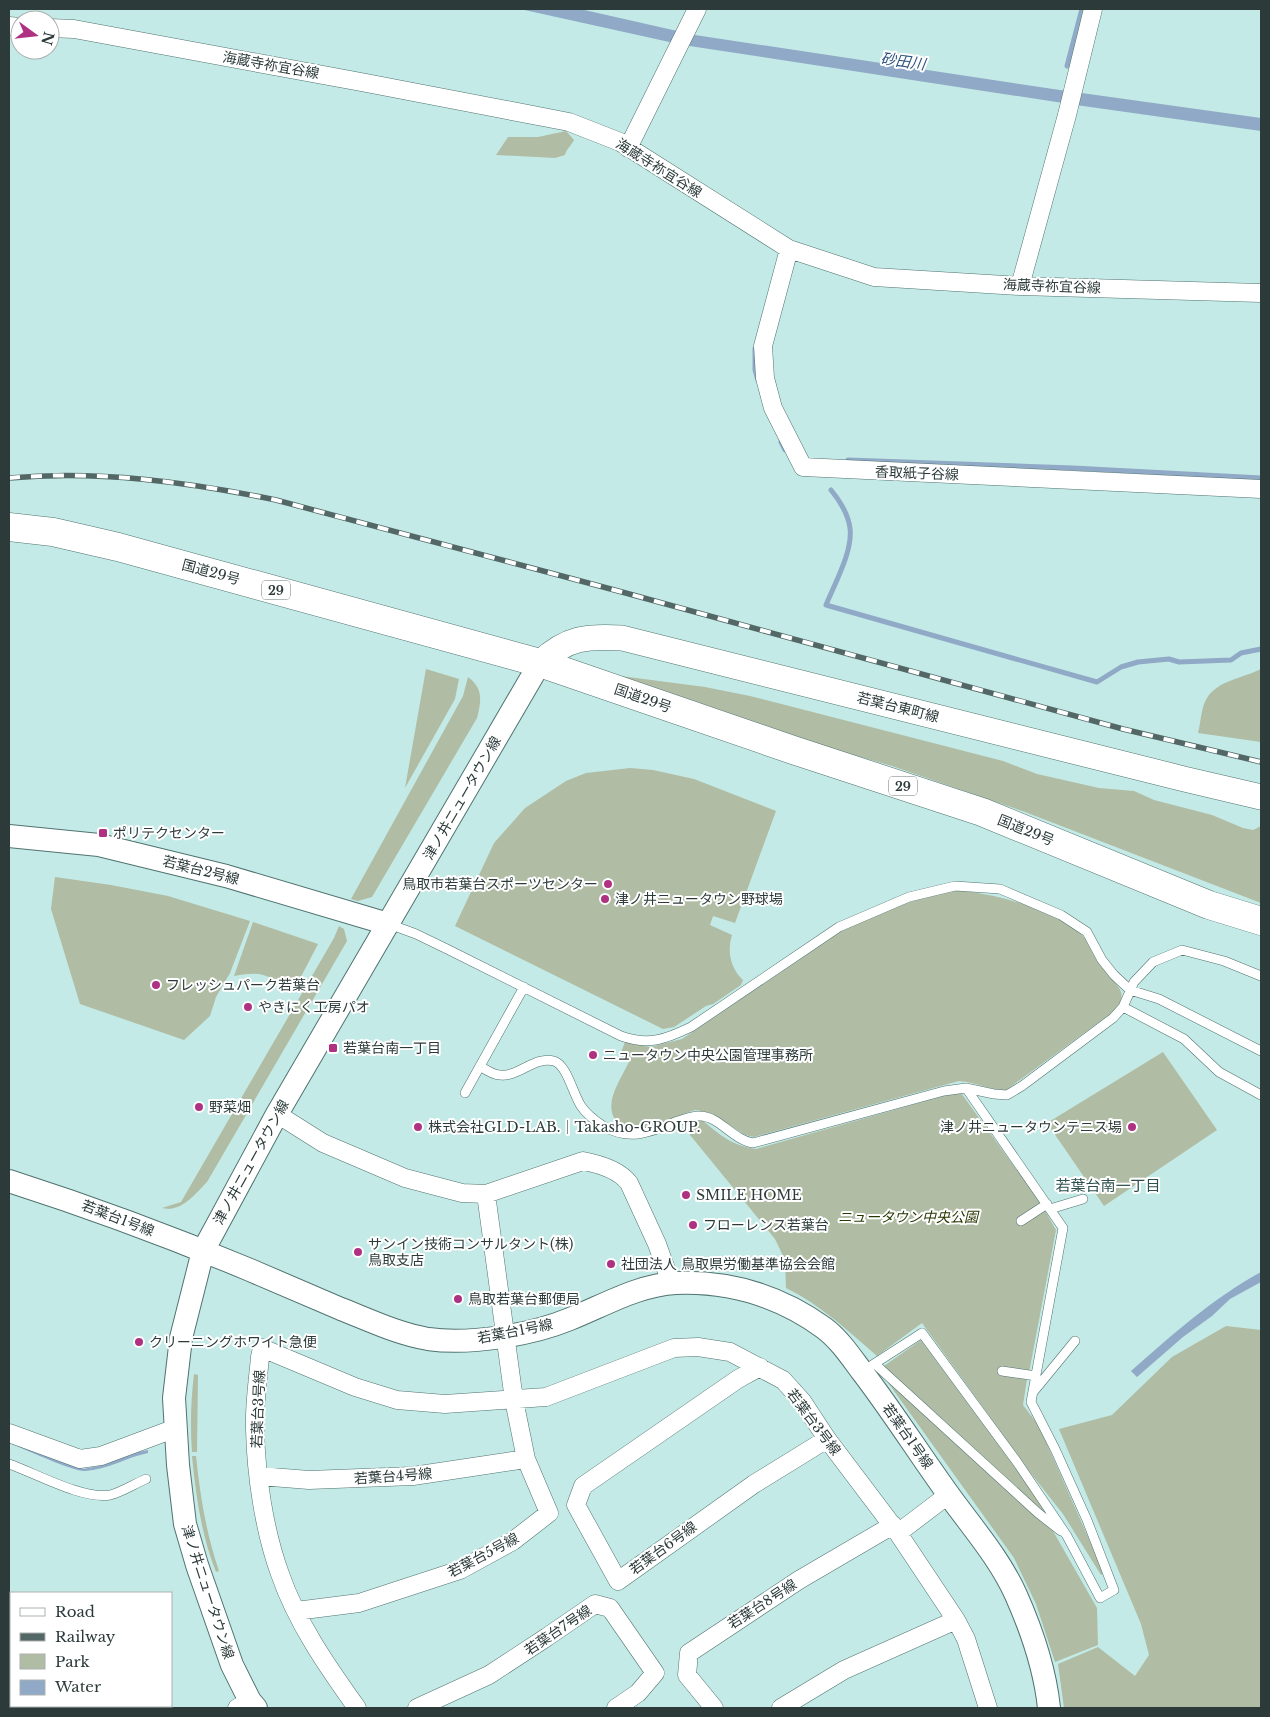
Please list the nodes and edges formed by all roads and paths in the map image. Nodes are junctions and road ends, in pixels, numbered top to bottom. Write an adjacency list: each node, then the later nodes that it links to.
1 (697, 9): 4 (street)
2 (1093, 9): 6 (street)
3 (60, 28): 4 (street, 海蔵寺祢宜谷線)
4 (628, 148): 5 (street, 海蔵寺祢宜谷線)
5 (788, 248): 6 (street, 海蔵寺祢宜谷線); 8 (street, 香取紙子谷線)
6 (1020, 286): 7 (street, 海蔵寺祢宜谷線)
7 (1261, 293)
8 (1261, 489)
9 (9, 527): 10 (highway, 国道29号 / 29)
10 (540, 663): 11 (main road, 若葉台東町線); 13 (highway, 国道29号 / 29); 14 (street, 津ノ井ニュータウン線)
11 (1261, 797)
12 (9, 836): 14 (street, 若葉台2号線)
13 (1261, 921)
14 (388, 924): 16 (lane); 24 (street, 津ノ井ニュータウン線)
15 (1261, 976): 17 (lane)
16 (524, 987): 17 (lane); 20 (lane)
17 (1130, 990): 18 (lane); 19 (lane)
18 (1122, 1007): 21 (lane); 23 (lane)
19 (1261, 1051)
20 (480, 1066): 21 (lane); 22 (lane)
21 (966, 1088): 28 (lane)
22 (465, 1093)
23 (1261, 1095)
24 (277, 1114): 26 (street); 30 (street, 津ノ井ニュータウン線)
25 (9, 1181): 30 (street, 若葉台1号線)
26 (486, 1194): 31 (street); 32 (street)
27 (1083, 1199): 28 (lane)
28 (1048, 1206): 29 (lane); 37 (lane)
29 (1021, 1221)
30 (203, 1251): 32 (street, 若葉台1号線); 40 (street, 津ノ井ニュータウン線)
31 (671, 1283): 32 (street, 若葉台1号線); 35 (street, 若葉台1号線)
32 (505, 1335): 39 (street)
33 (1074, 1341): 38 (lane)
34 (760, 1367): 39 (street, 若葉台3号線); 42 (street, 若葉台3号線); 42 (street, 若葉台6号線)
35 (869, 1368): 47 (street, 若葉台1号線); 49 (lane); 49 (lane)
36 (1002, 1371): 37 (lane)
37 (1036, 1376): 38 (lane)
38 (1032, 1393): 49 (lane)
39 (514, 1400): 43 (street, 若葉台5号線); 45 (street, 若葉台3号線)
40 (176, 1428): 41 (street); 52 (street, 津ノ井ニュータウン線)
41 (9, 1433)
42 (827, 1440): 48 (street, 若葉台3号線)
43 (526, 1459): 45 (street, 若葉台4号線); 50 (street, 若葉台5号線)
44 (9, 1464): 46 (lane)
45 (259, 1476): 50 (street, 若葉台3号線)
46 (146, 1479)
47 (948, 1495): 48 (street); 59 (street, 若葉台1号線)
48 (896, 1529): 51 (street, 若葉台3号線); 56 (street, 若葉台8号線)
49 (1067, 1536)
50 (296, 1610): 53 (street, 若葉台3号線)
51 (956, 1620): 57 (street); 58 (street, 若葉台3号線)
52 (248, 1706)
53 (357, 1708)
54 (417, 1708): 55 (street, 若葉台7号線)
55 (616, 1708)
56 (714, 1708)
57 (781, 1708)
58 (988, 1708)
59 (1049, 1708)

